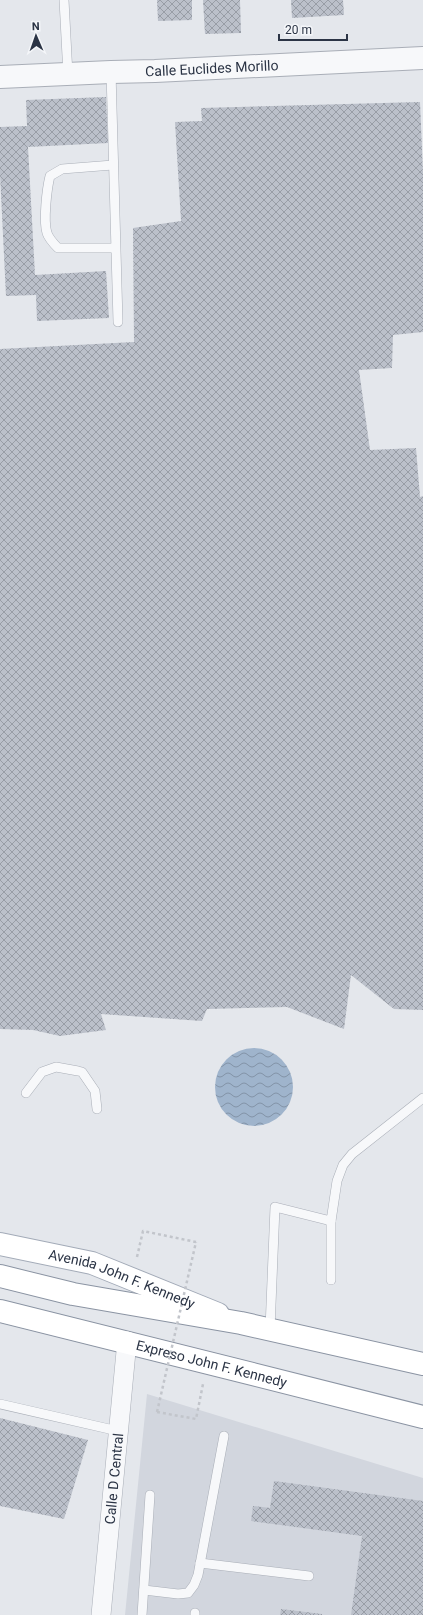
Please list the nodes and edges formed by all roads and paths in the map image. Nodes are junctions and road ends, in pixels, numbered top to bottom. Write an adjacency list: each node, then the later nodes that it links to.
1 (64, 0): 4 (lane)
2 (423, 58): 3 (street, Calle Euclides Morillo)
3 (111, 72): 4 (street, Calle Euclides Morillo); 6 (lane)
4 (68, 74): 5 (street, Calle Euclides Morillo)
5 (0, 77)
6 (113, 165): 7 (lane); 7 (lane)
7 (115, 248): 8 (lane)
8 (118, 322)
9 (26, 1093): 11 (lane)
10 (423, 1098): 12 (lane)
11 (97, 1108)
12 (332, 1222): 16 (lane); 19 (lane)
13 (143, 1231): 21 (path, bridge)
14 (0, 1244): 18 (main road, Avenida John F. Kennedy)
15 (0, 1276): 18 (main road)
16 (331, 1280)
17 (0, 1311): 20 (main road, Expreso John F. Kennedy)
18 (241, 1323): 19 (main road)
19 (270, 1329): 22 (main road)
20 (127, 1342): 21 (main road, Expreso John F. Kennedy); 25 (street, Calle D Central)
21 (208, 1363): 24 (main road, Expreso John F. Kennedy)
22 (423, 1364)
23 (0, 1404): 25 (lane)
24 (423, 1416)
25 (118, 1431): 31 (street, Calle D Central)
26 (224, 1436): 28 (lane)
27 (150, 1495): 30 (lane)
28 (200, 1563): 29 (lane); 30 (lane)
29 (309, 1576)
30 (144, 1590): 32 (lane)
31 (101, 1615)
32 (142, 1615)

